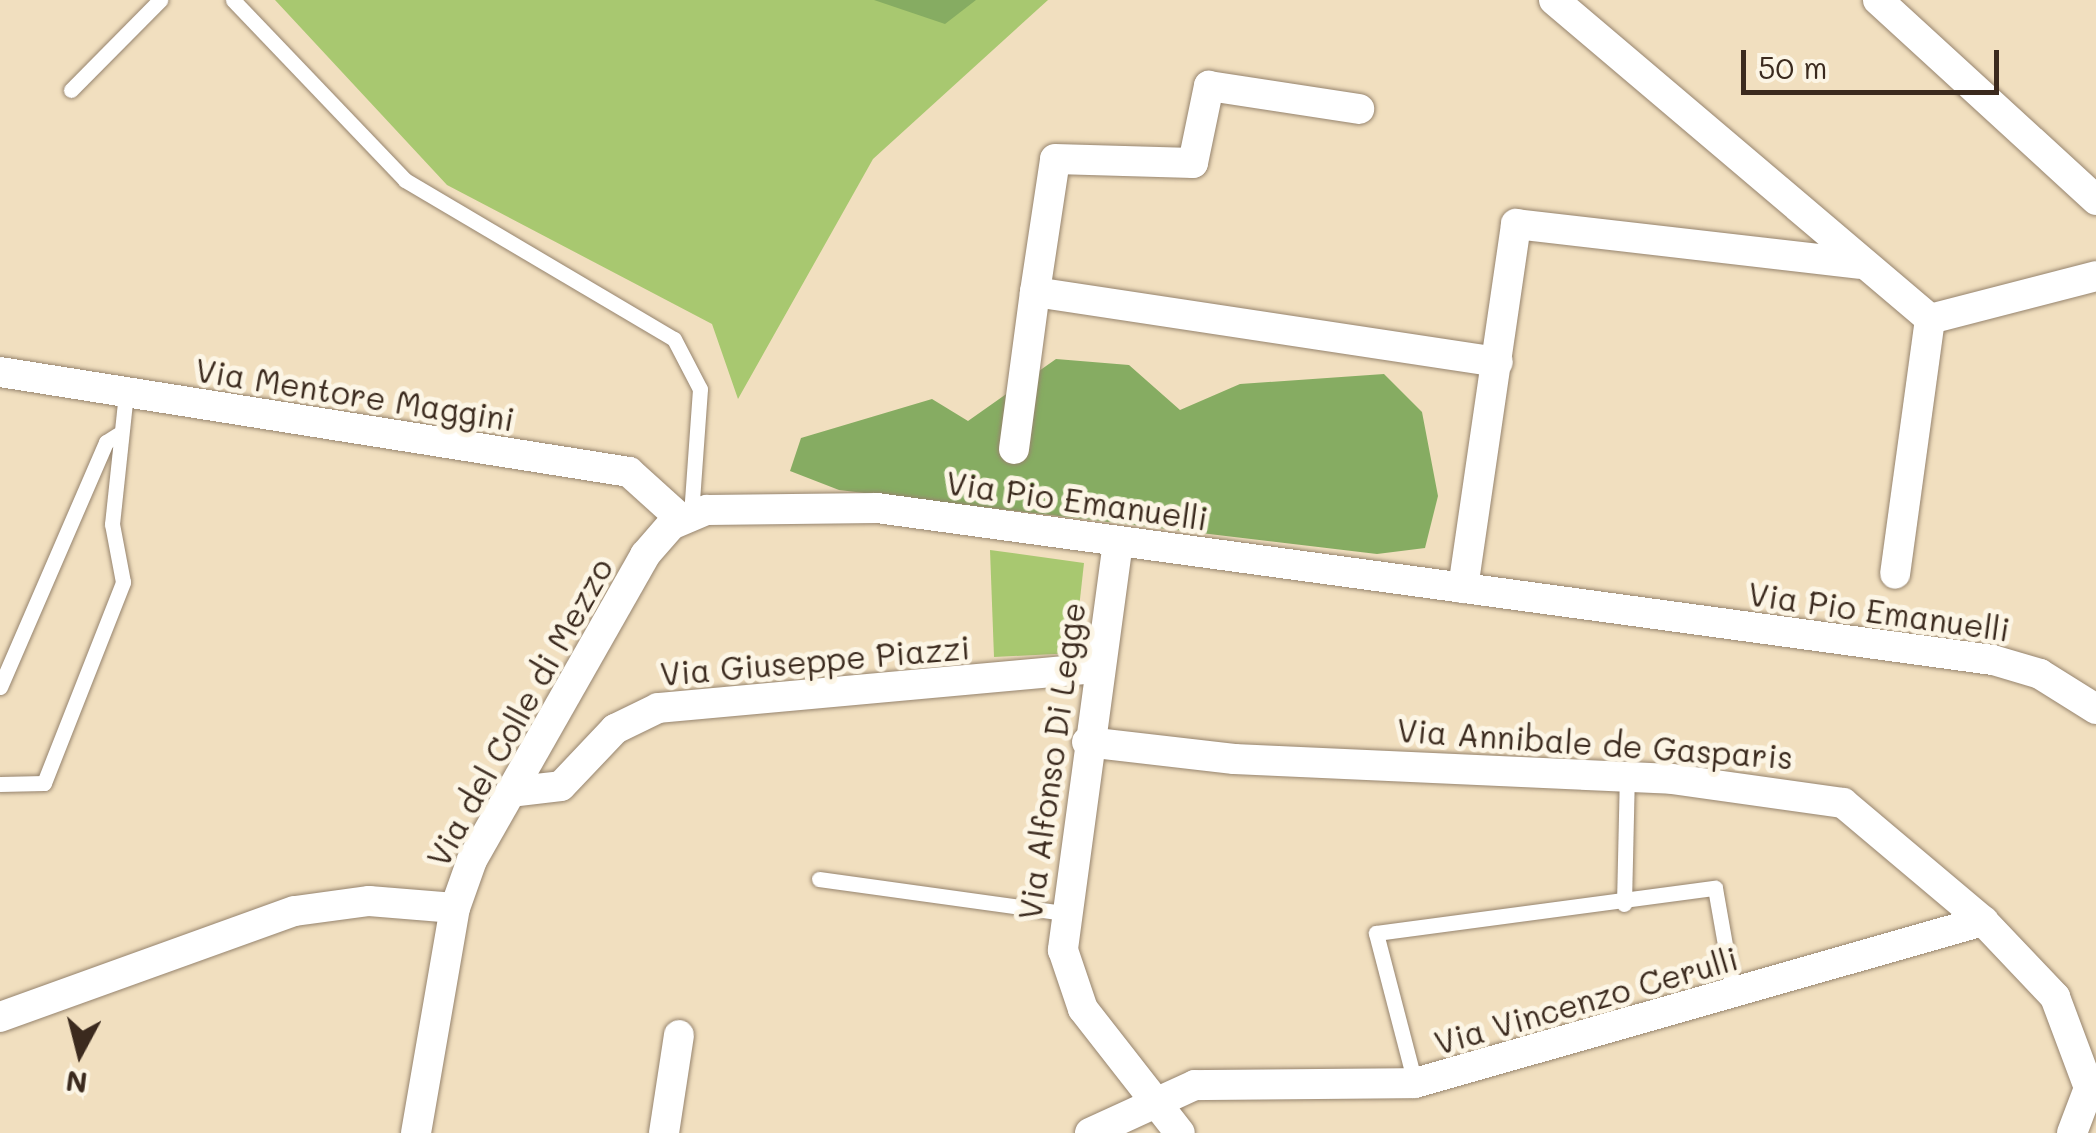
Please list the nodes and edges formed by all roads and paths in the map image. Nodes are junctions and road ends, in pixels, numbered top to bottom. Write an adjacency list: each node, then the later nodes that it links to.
1 (160, 0): 5 (lane)
2 (233, 0): 17 (lane)
3 (1554, 0): 8 (street)
4 (1878, 0): 7 (street)
5 (71, 90)
6 (1359, 109): 10 (street, Via Pio Emanuelli)
7 (2096, 200)
8 (1860, 264): 11 (street); 12 (street)
9 (2096, 276): 11 (street)
10 (1034, 292): 12 (street); 16 (street, Via Pio Emanuelli)
11 (1930, 319): 19 (street, Via Pio Emanuelli)
12 (1498, 362): 20 (street)
13 (0, 372): 14 (street, Via Mentore Maggini)
14 (126, 394): 15 (lane); 17 (street, Via Mentore Maggini)
15 (118, 435): 22 (lane); 26 (lane)
16 (1014, 449)
17 (686, 516): 18 (street, Via Pio Emanuelli); 27 (street, Via del Colle di Mezzo)
18 (1118, 542): 20 (street, Via Pio Emanuelli); 21 (street, Via Alfonso Di Legge)
19 (1895, 574)
20 (1463, 588): 23 (street, Via Pio Emanuelli)
21 (1097, 668): 24 (street, Via Alfonso Di Legge); 27 (street, Via Giuseppe Piazzi)
22 (0, 688)
23 (2096, 708)
24 (1087, 742): 25 (street, Via Annibale de Gasparis); 31 (street, Via Alfonso Di Legge)
25 (1627, 776): 29 (lane); 32 (street, Via Annibale de Gasparis)
26 (0, 784)
27 (510, 792): 30 (street, Via del Colle di Mezzo)
28 (819, 880): 31 (lane)
29 (1624, 904): 33 (lane); 36 (lane)
30 (454, 908): 34 (street); 38 (street, Via del Colle di Mezzo)
31 (1063, 913): 37 (street, Via Alfonso Di Legge)
32 (1983, 922): 33 (street, Via Vincenzo Cerulli); 42 (street, Via Annibale de Gasparis)
33 (1734, 996): 36 (street, Via Vincenzo Cerulli)
34 (0, 1017)
35 (679, 1035): 39 (street)
36 (1414, 1084): 37 (street, Via Vincenzo Cerulli)
37 (1154, 1100): 40 (street, Via Vincenzo Cerulli); 41 (street, Via Alfonso Di Legge)
38 (416, 1133)
39 (664, 1133)
40 (1090, 1133)
41 (1180, 1133)
42 (2072, 1133)

